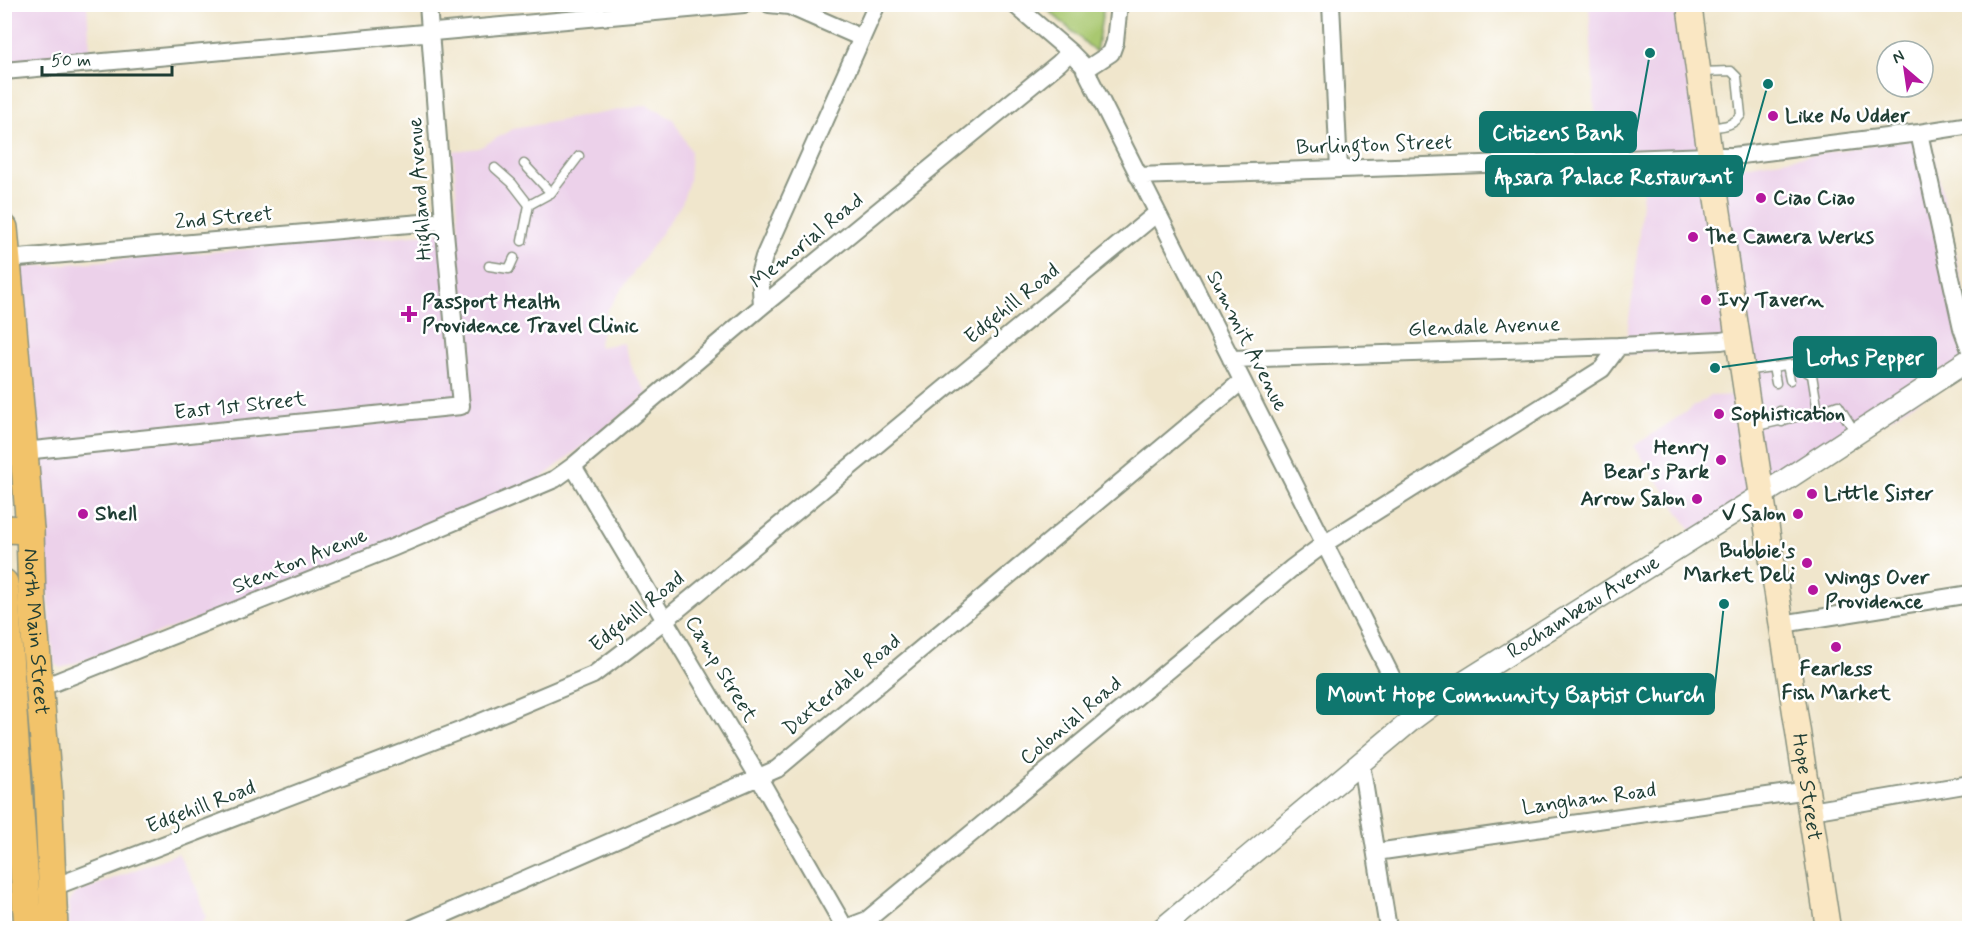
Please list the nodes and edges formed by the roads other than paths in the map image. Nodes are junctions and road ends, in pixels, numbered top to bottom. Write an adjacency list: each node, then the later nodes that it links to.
1 (428, 4): 9 (street, Highland Avenue)
2 (744, 4): 9 (street)
3 (769, 4): 10 (street)
4 (877, 4): 10 (street)
5 (1014, 4): 11 (street, Summit Avenue)
6 (1119, 4): 12 (street)
7 (1331, 4): 22 (street)
8 (1689, 4): 14 (main road, Hope Street)
9 (430, 32): 13 (street); 27 (street, Highland Avenue)
10 (862, 38): 33 (street)
11 (1070, 52): 12 (street, Summit Avenue); 33 (street, Memorial Road)
12 (1085, 70): 23 (street, Summit Avenue)
13 (4, 71)
14 (1698, 73): 16 (main road, Hope Street); 16 (lane)
15 (1970, 125): 17 (street, Burlington Street)
16 (1706, 128): 19 (main road, Hope Street)
17 (1919, 133): 19 (street, Burlington Street); 36 (street)
18 (579, 156): 24 (lane)
19 (1710, 156): 22 (street, Burlington Street); 34 (main road, Hope Street)
20 (524, 164): 24 (lane)
21 (495, 168): 25 (lane)
22 (1339, 169): 23 (street, Burlington Street)
23 (1138, 176): 26 (street, Summit Avenue)
24 (551, 193): 25 (lane)
25 (529, 205): 29 (lane)
26 (1157, 213): 37 (street, Summit Avenue); 58 (street, Edgehill Road)
27 (444, 221): 31 (street, 2nd Street); 45 (street, Highland Avenue)
28 (4, 228): 31 (main road, North Main Street)
29 (522, 241)
30 (514, 258): 32 (lane)
31 (7, 259): 51 (main road, North Main Street)
32 (489, 266)
33 (762, 306): 52 (street, Memorial Road)
34 (1738, 338): 35 (street, Glendale Avenue); 41 (main road, Hope Street)
35 (1619, 346): 37 (street, Glendale Avenue); 55 (street, Colonial Road)
36 (1970, 350)
37 (1231, 358): 43 (street, Summit Avenue)
38 (1970, 359): 50 (street, Rochambeau Avenue)
39 (1787, 365): 40 (lane); 42 (lane); 47 (lane)
40 (1773, 367): 41 (lane); 44 (lane)
41 (1743, 371): 49 (main road, Hope Street)
42 (1790, 380)
43 (1242, 381): 55 (street, Summit Avenue); 65 (street, Dexterdale Road)
44 (1776, 383)
45 (461, 406): 51 (street, East 1st Street)
46 (1780, 411): 48 (lane)
47 (1818, 412): 48 (lane); 50 (lane)
48 (1782, 422): 49 (lane)
49 (1752, 428): 53 (main road, Hope Street)
50 (1856, 434): 53 (street, Rochambeau Avenue)
51 (24, 451): 54 (main road, North Main Street)
52 (573, 466): 58 (street, Camp Street); 61 (street, Stenton Avenue)
53 (1762, 495): 59 (main road, Hope Street); 62 (street, Rochambeau Avenue)
54 (17, 530): 61 (main road, North Main Street)
55 (1324, 544): 62 (street, Summit Avenue); 73 (street, Colonial Road)
56 (4, 583): 60 (main road, North Main Street)
57 (1970, 594): 59 (street)
58 (665, 620): 65 (street, Camp Street); 69 (street, Edgehill Road)
59 (1782, 624): 67 (main road, Hope Street)
60 (7, 648): 63 (main road, North Main Street)
61 (39, 687): 69 (main road, North Main Street)
62 (1413, 719): 64 (street, Rochambeau Avenue)
63 (11, 760): 70 (main road, North Main Street)
64 (1361, 764): 68 (street); 74 (street, Rochambeau Avenue)
65 (759, 778): 72 (street, Dexterdale Road); 73 (street, Camp Street)
66 (1970, 784): 67 (street, Langham Road)
67 (1810, 800): 68 (street, Langham Road); 76 (main road, Hope Street)
68 (1376, 852): 75 (street)
69 (51, 888): 71 (main road, North Main Street)
70 (28, 928)
71 (54, 928)
72 (413, 928)
73 (845, 928)
74 (1163, 928)
75 (1388, 928)
76 (1828, 928)

